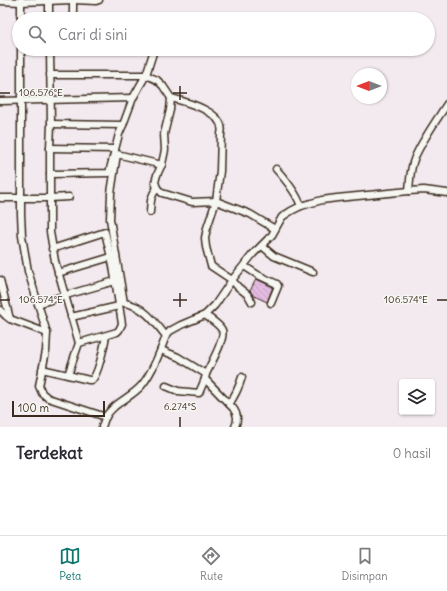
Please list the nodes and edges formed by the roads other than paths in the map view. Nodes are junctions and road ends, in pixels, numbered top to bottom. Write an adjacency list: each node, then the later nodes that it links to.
1 (49, 0): 2 (street); 5 (street); 7 (street)
2 (73, 0): 3 (street); 8 (street)
3 (99, 0)
4 (0, 1): 5 (street)
5 (21, 1): 6 (street)
6 (21, 12)
7 (50, 12)
8 (73, 12)
9 (21, 56): 16 (street)
10 (50, 56): 12 (street)
11 (152, 56): 13 (street)
12 (50, 75): 13 (street); 17 (street)
13 (146, 75): 14 (street); 15 (street)
14 (133, 98): 17 (street); 21 (street)
15 (171, 98): 24 (street); 34 (street)
16 (22, 100): 17 (street); 18 (street); 32 (street)
17 (50, 100): 20 (street)
18 (0, 101)
19 (447, 104): 28 (street)
20 (51, 124): 21 (street); 22 (street)
21 (123, 125): 23 (street)
22 (50, 148): 23 (street); 26 (street)
23 (116, 149): 26 (street)
24 (162, 165): 27 (street); 58 (street)
25 (276, 169): 35 (street)
26 (50, 174): 33 (street)
27 (157, 188): 34 (street); 36 (street)
28 (409, 191): 29 (street); 35 (street)
29 (447, 193)
30 (68, 197): 33 (street)
31 (0, 198): 32 (street)
32 (22, 198): 33 (street); 50 (street)
33 (50, 198): 39 (street)
34 (216, 201): 37 (street); 45 (street)
35 (301, 206): 37 (street)
36 (150, 212)
37 (274, 229): 38 (street)
38 (262, 246): 41 (street); 42 (street)
39 (52, 249): 40 (street); 43 (street)
40 (111, 257): 43 (street); 46 (street)
41 (244, 266): 45 (street); 49 (street)
42 (313, 272)
43 (58, 273): 47 (street)
44 (0, 280): 55 (street)
45 (232, 280): 48 (street); 53 (street)
46 (115, 281): 47 (street); 51 (street)
47 (66, 295): 50 (street); 54 (street)
48 (252, 302)
49 (271, 303)
50 (38, 304): 56 (street)
51 (119, 306): 54 (street); 57 (street)
52 (0, 310): 55 (street)
53 (205, 315): 58 (street); 63 (street)
54 (71, 317): 59 (street)
55 (10, 319): 56 (street)
56 (48, 333): 61 (street)
57 (106, 336): 59 (street); 62 (street)
58 (166, 336): 60 (street)
59 (79, 343): 62 (street)
60 (161, 350): 63 (street); 67 (street)
61 (42, 369): 62 (street); 67 (street)
62 (68, 375)
63 (205, 377): 65 (street); 66 (street)
64 (242, 377): 66 (street)
65 (166, 386)
66 (230, 404): 69 (street)
67 (106, 417): 68 (street)
68 (102, 427)
69 (235, 427)

